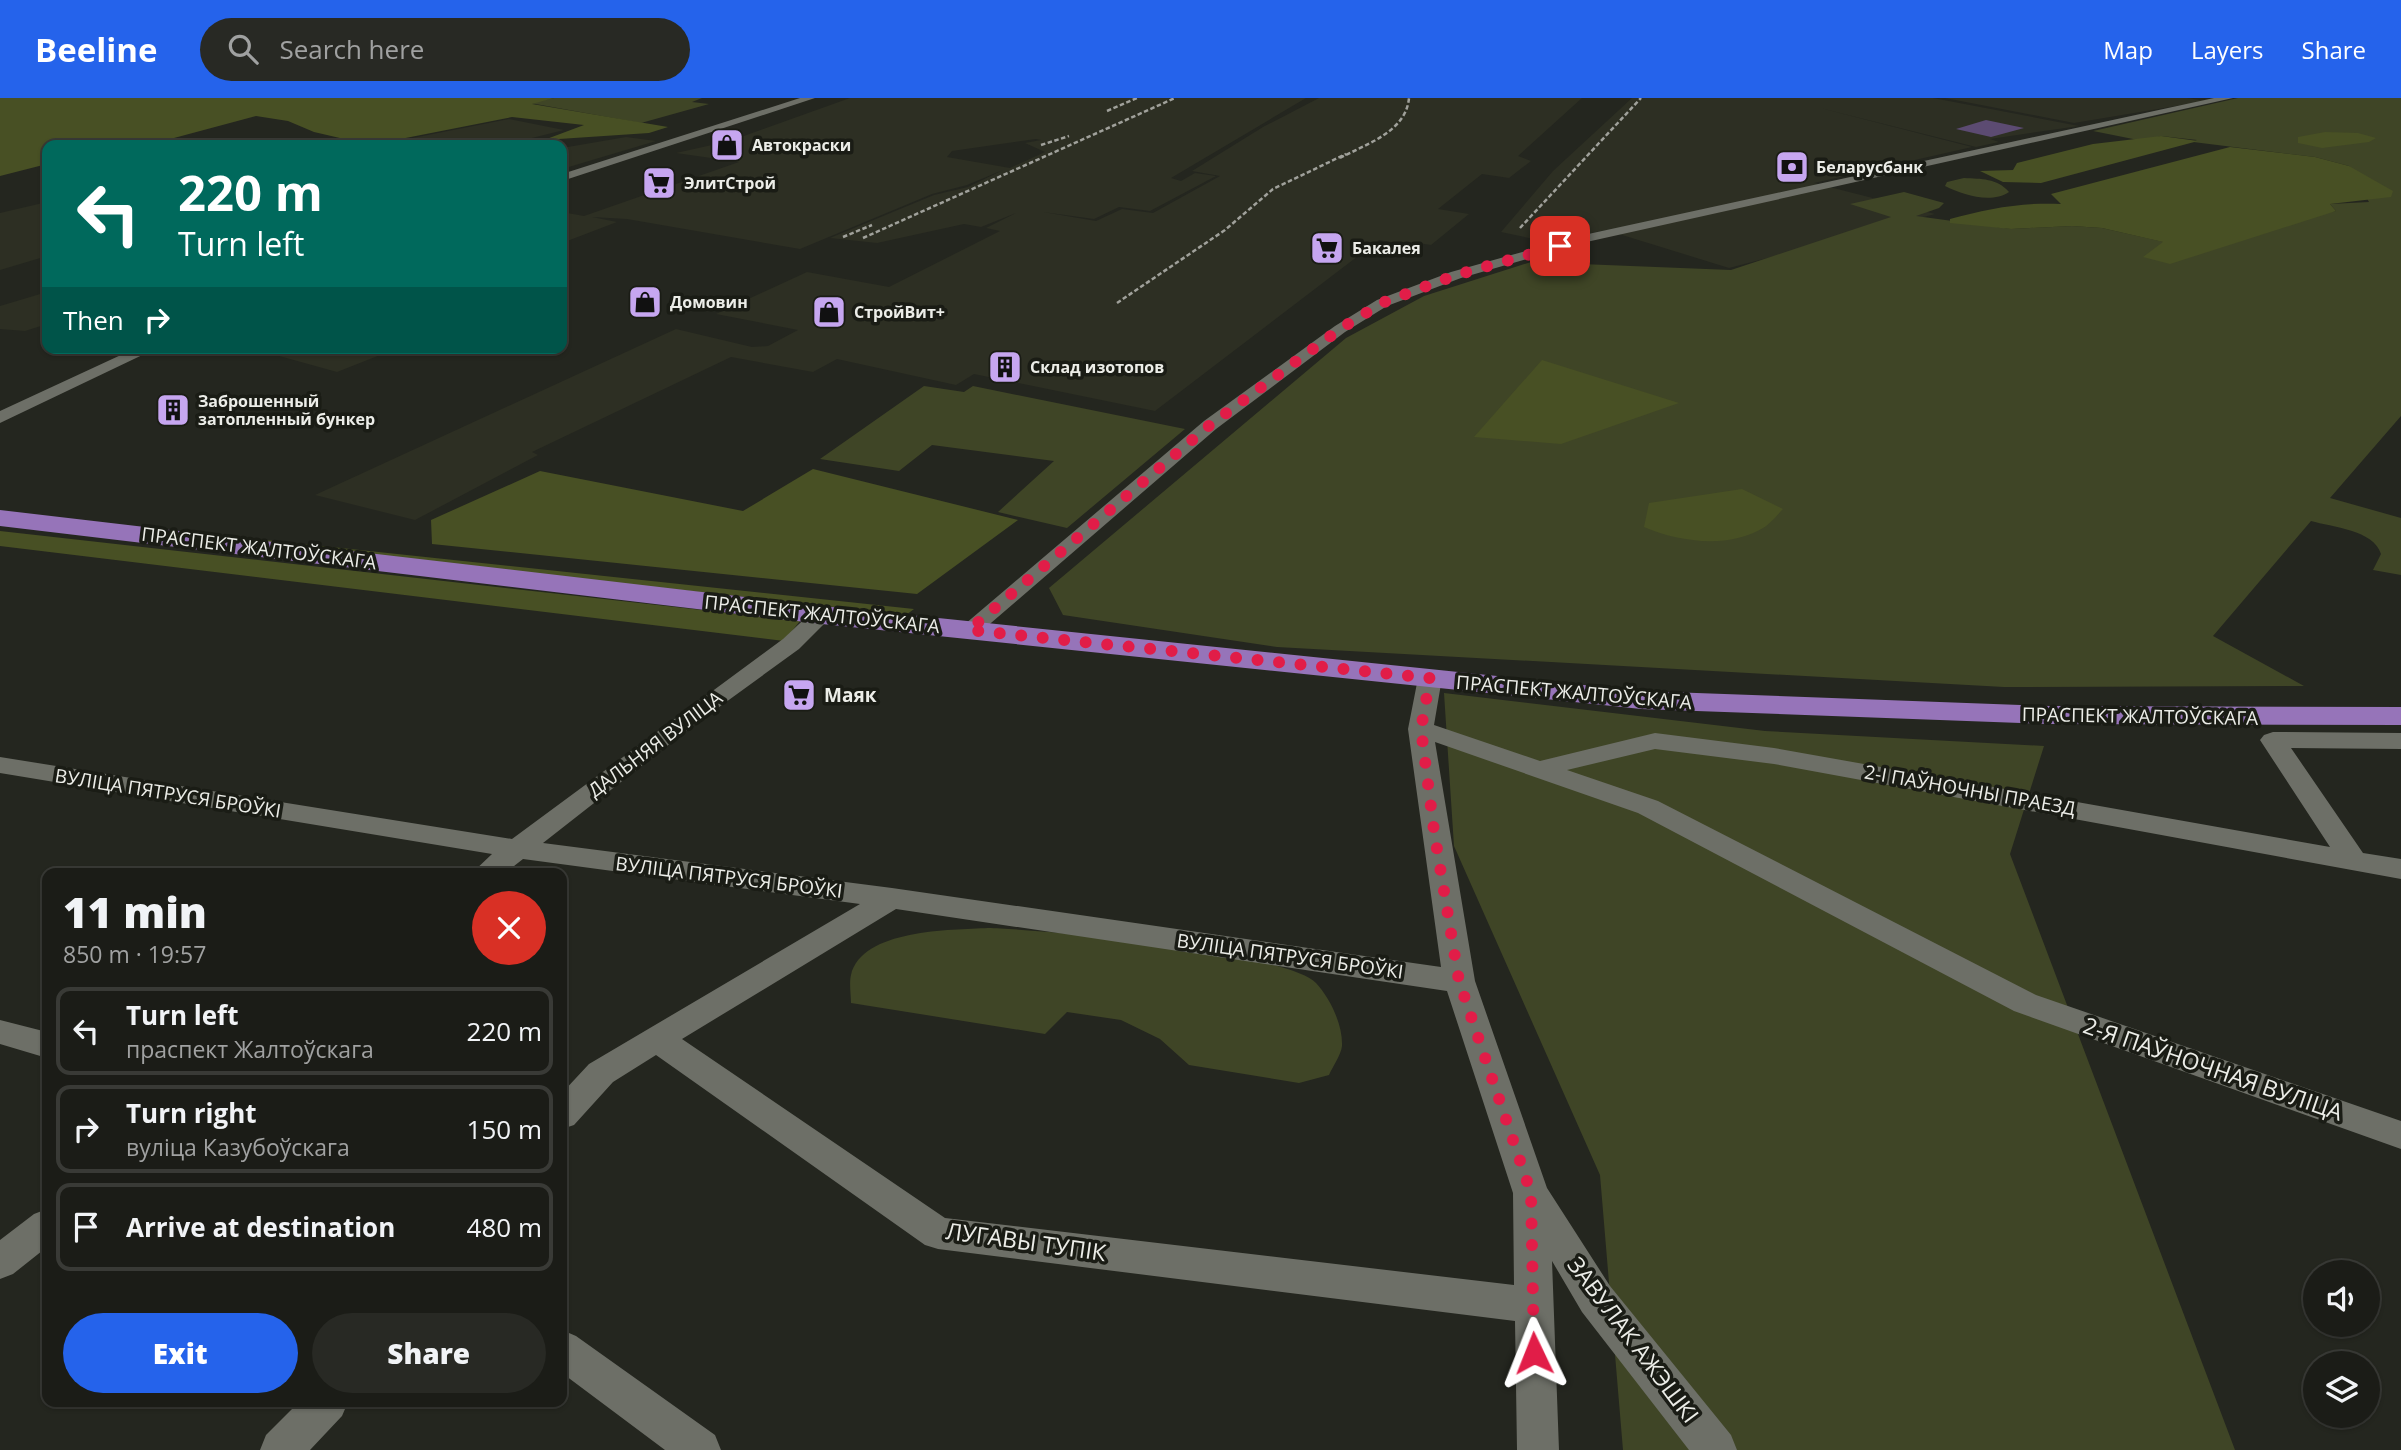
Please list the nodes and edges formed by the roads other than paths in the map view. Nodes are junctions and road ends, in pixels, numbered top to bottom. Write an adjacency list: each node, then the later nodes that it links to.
1 (810, 98): 3 (street)
2 (2228, 98): 8 (street)
3 (567, 176)
4 (136, 354): 5 (street)
5 (0, 418)
6 (0, 518): 7 (main road, ПРАСПЕКТ ЖАЛТОЎСКАГА)
7 (822, 615): 8 (main road, ПРАСПЕКТ ЖАЛТОЎСКАГА); 15 (street, ДАЛЬНЯЯ ВУЛІЦА)
8 (969, 630): 9 (main road, ПРАСПЕКТ ЖАЛТОЎСКАГА)
9 (1430, 678): 10 (main road, ПРАСПЕКТ ЖАЛТОЎСКАГА); 11 (street)
10 (2401, 716)
11 (1421, 729): 14 (street, 2-Я ПАЎНОЧНАЯ ВУЛІЦА); 20 (street)
12 (2401, 741): 16 (street)
13 (0, 765): 15 (street, ВУЛІЦА ПЯТРУСЯ БРОЎКІ)
14 (1539, 769): 16 (street, 2-І ПАЎНОЧНЫ ПРАЕЗД); 25 (street, 2-Я ПАЎНОЧНАЯ ВУЛІЦА)
15 (516, 849): 17 (street, ДАЛЬНЯЯ ВУЛІЦА); 19 (street, ВУЛІЦА ПЯТРУСЯ БРОЎКІ)
16 (2352, 858): 18 (street, 2-І ПАЎНОЧНЫ ПРАЕЗД)
17 (492, 868)
18 (2401, 869)
19 (892, 898): 20 (street, ВУЛІЦА ПЯТРУСЯ БРОЎКІ); 22 (street)
20 (1459, 981): 26 (street)
21 (0, 1032): 23 (street)
22 (657, 1038): 24 (street); 29 (street, ЛУГАВЫ ТУПІК)
23 (42, 1044)
24 (567, 1110)
25 (2401, 1135)
26 (1531, 1193): 29 (street); 35 (street, ЗАВУЛАК АЖЭШКІ)
27 (42, 1229): 28 (street)
28 (0, 1262)
29 (1533, 1305): 34 (street)
30 (567, 1353): 33 (street)
31 (322, 1407): 32 (street)
32 (281, 1450)
33 (700, 1450)
34 (1538, 1450)
35 (1716, 1450)

